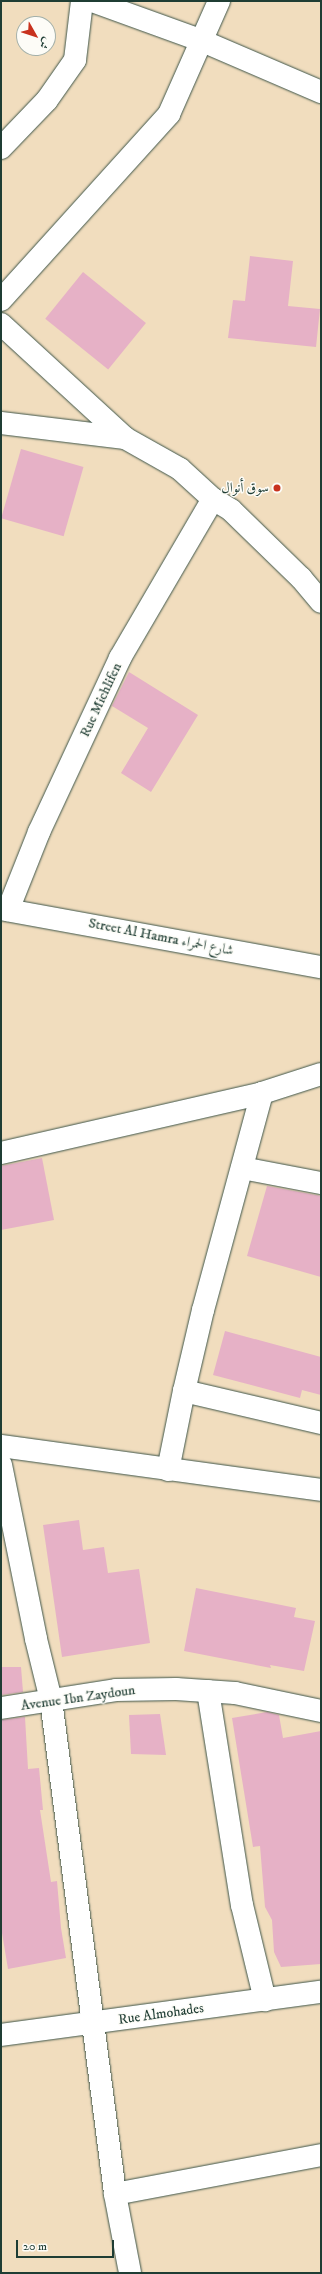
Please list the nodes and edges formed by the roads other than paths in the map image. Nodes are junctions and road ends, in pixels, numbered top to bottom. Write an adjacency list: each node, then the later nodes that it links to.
1 (82, 1): 6 (street)
2 (92, 1): 4 (street)
3 (219, 1): 4 (street)
4 (200, 40): 5 (street); 7 (street)
5 (321, 92)
6 (1, 148)
7 (1, 300)
8 (1, 324): 12 (street)
9 (1, 408): 11 (street)
10 (1, 423): 11 (street)
11 (36, 427): 12 (street)
12 (125, 438): 13 (street)
13 (213, 499): 14 (street); 15 (street, Rue Michlifen)
14 (321, 602)
15 (4, 909): 16 (street, Street Al Hamra شارع الحمراء)
16 (321, 967)
17 (321, 1074): 18 (street)
18 (262, 1093): 19 (street); 20 (street)
19 (1, 1153)
20 (242, 1168): 21 (street); 22 (street)
21 (321, 1183)
22 (184, 1391): 23 (street); 26 (street)
23 (321, 1423)
24 (1, 1446): 26 (street)
25 (1, 1465): 29 (street)
26 (168, 1470): 27 (street)
27 (321, 1490)
28 (208, 1691): 29 (street, Avenue Ibn Zaydoun); 31 (street, Avenue Ibn Zaydoun); 33 (street)
29 (51, 1700): 30 (street, Avenue Ibn Zaydoun); 34 (street)
30 (1, 1708)
31 (321, 1711)
32 (321, 1992): 33 (street, Rue Almohades)
33 (265, 2000): 34 (street, Rue Almohades)
34 (92, 2023): 35 (street, Rue Almohades); 37 (street)
35 (1, 2035)
36 (321, 2155): 37 (street)
37 (114, 2194): 38 (street)
38 (130, 2273)

